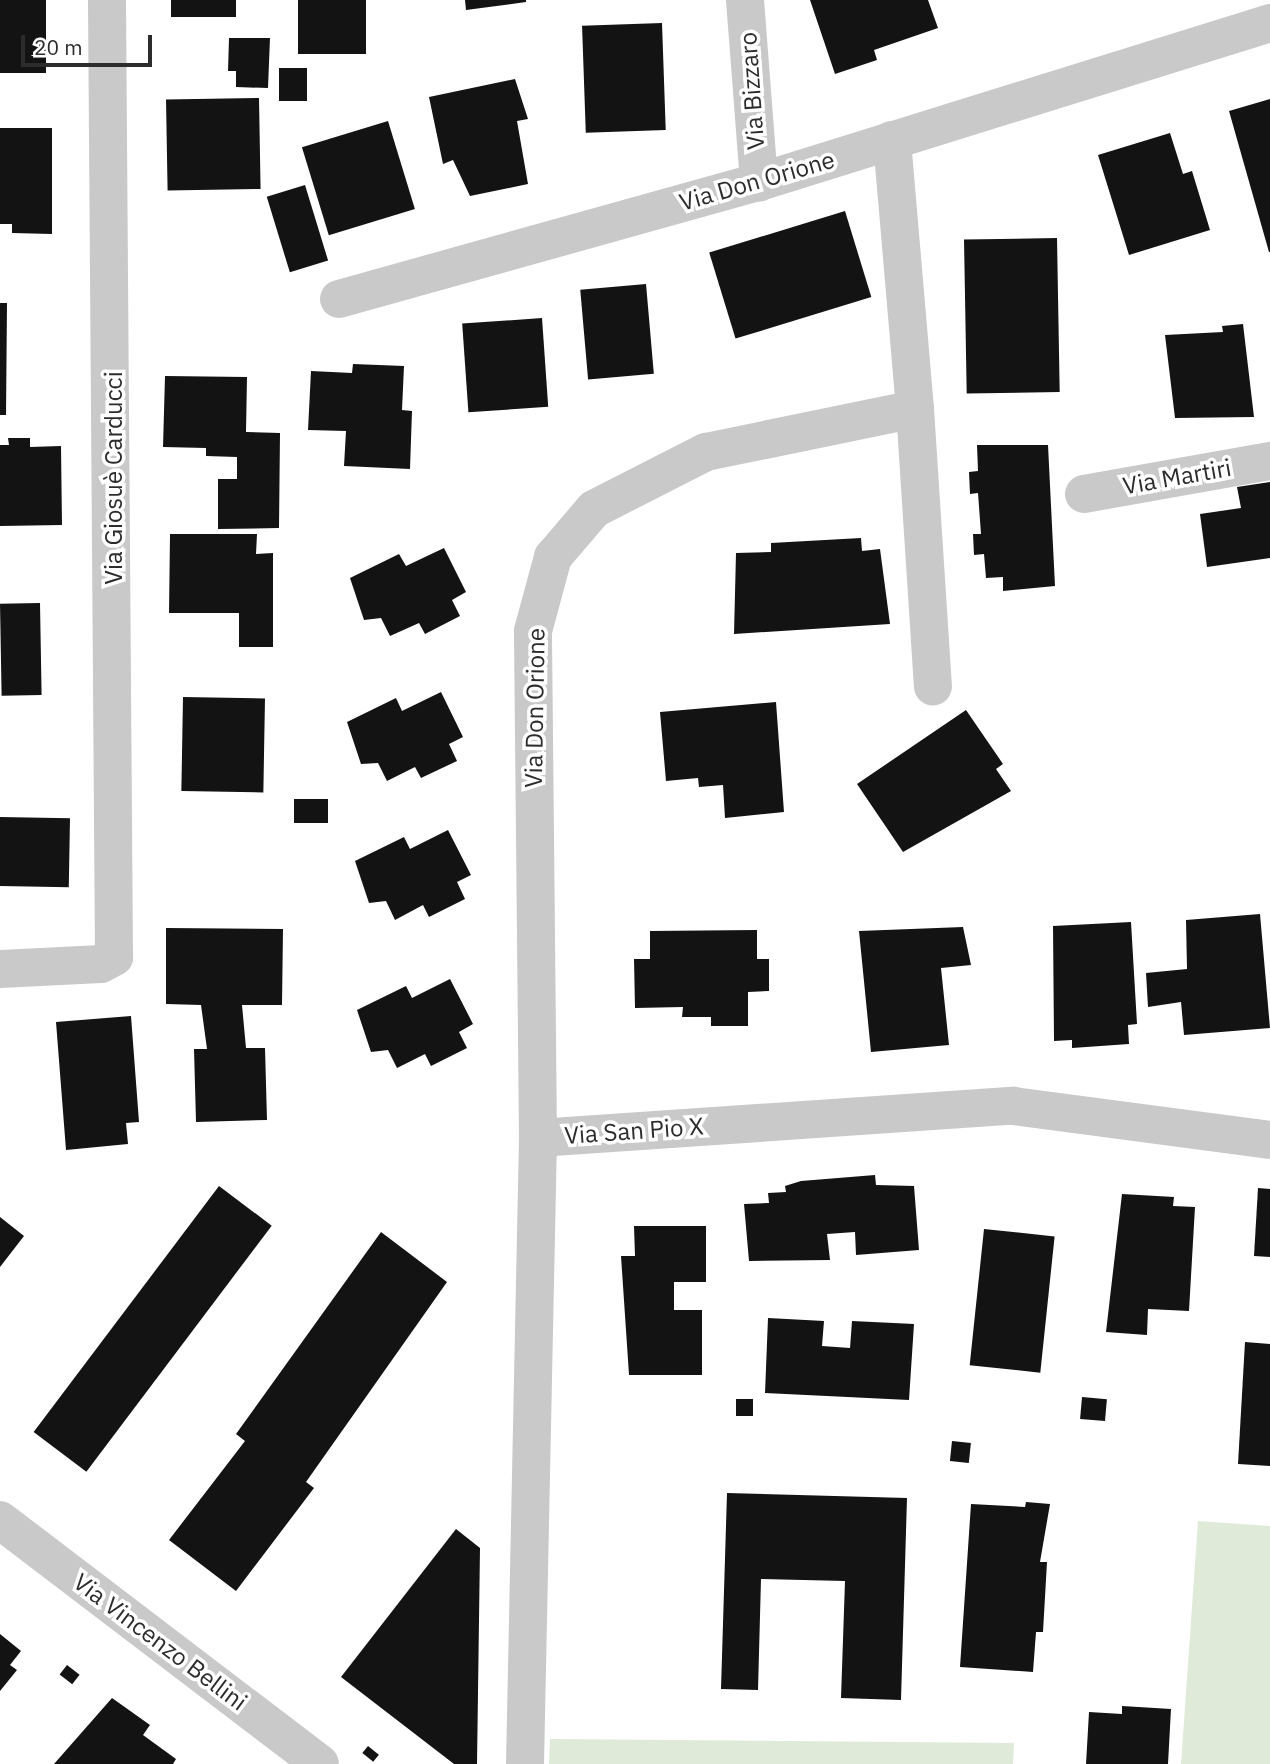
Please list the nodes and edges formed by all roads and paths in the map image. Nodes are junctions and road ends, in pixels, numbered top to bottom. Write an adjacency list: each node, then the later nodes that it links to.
1 (107, 0): 11 (street, Via Giosuè Carducci)
2 (745, 0): 5 (street, Via Bizzaro)
3 (1270, 23): 4 (street, Via Don Orione)
4 (892, 140): 5 (street, Via Don Orione); 7 (street)
5 (759, 182): 6 (street, Via Don Orione)
6 (339, 299)
7 (915, 409): 10 (street); 12 (street, Via Don Orione)
8 (1270, 461): 9 (street, Via Martiri)
9 (1084, 494)
10 (933, 687)
11 (0, 969)
12 (538, 1138): 13 (street, Via San Pio X); 16 (street, Via San Pio X)
13 (1270, 1140)
14 (0, 1520): 15 (street, Via Vincenzo Bellini)
15 (320, 1764)
16 (525, 1764)

